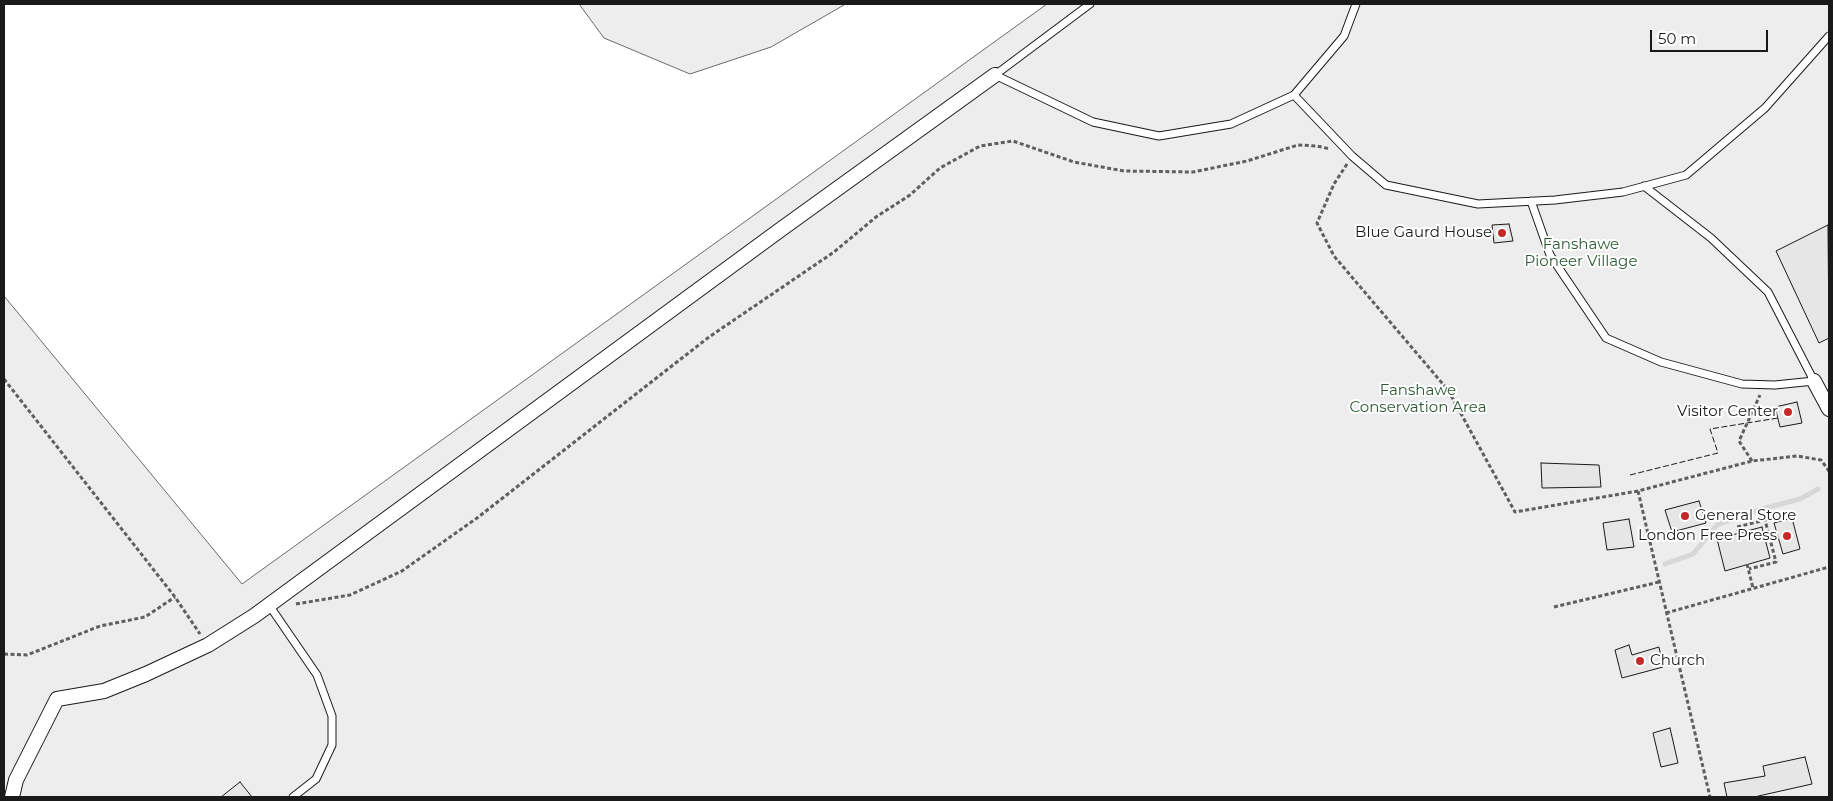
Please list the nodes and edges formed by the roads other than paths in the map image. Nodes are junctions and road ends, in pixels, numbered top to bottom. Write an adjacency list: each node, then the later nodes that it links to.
1 (1090, 4): 4 (lane)
2 (1356, 4): 5 (lane)
3 (1829, 36): 6 (lane)
4 (995, 74): 5 (lane); 10 (street)
5 (1294, 94): 7 (lane)
6 (1644, 186): 7 (lane); 8 (lane)
7 (1531, 201): 8 (lane)
8 (1814, 381): 9 (street)
9 (1829, 409)
10 (269, 605): 11 (street); 12 (lane)
11 (12, 797)
12 (293, 797)

